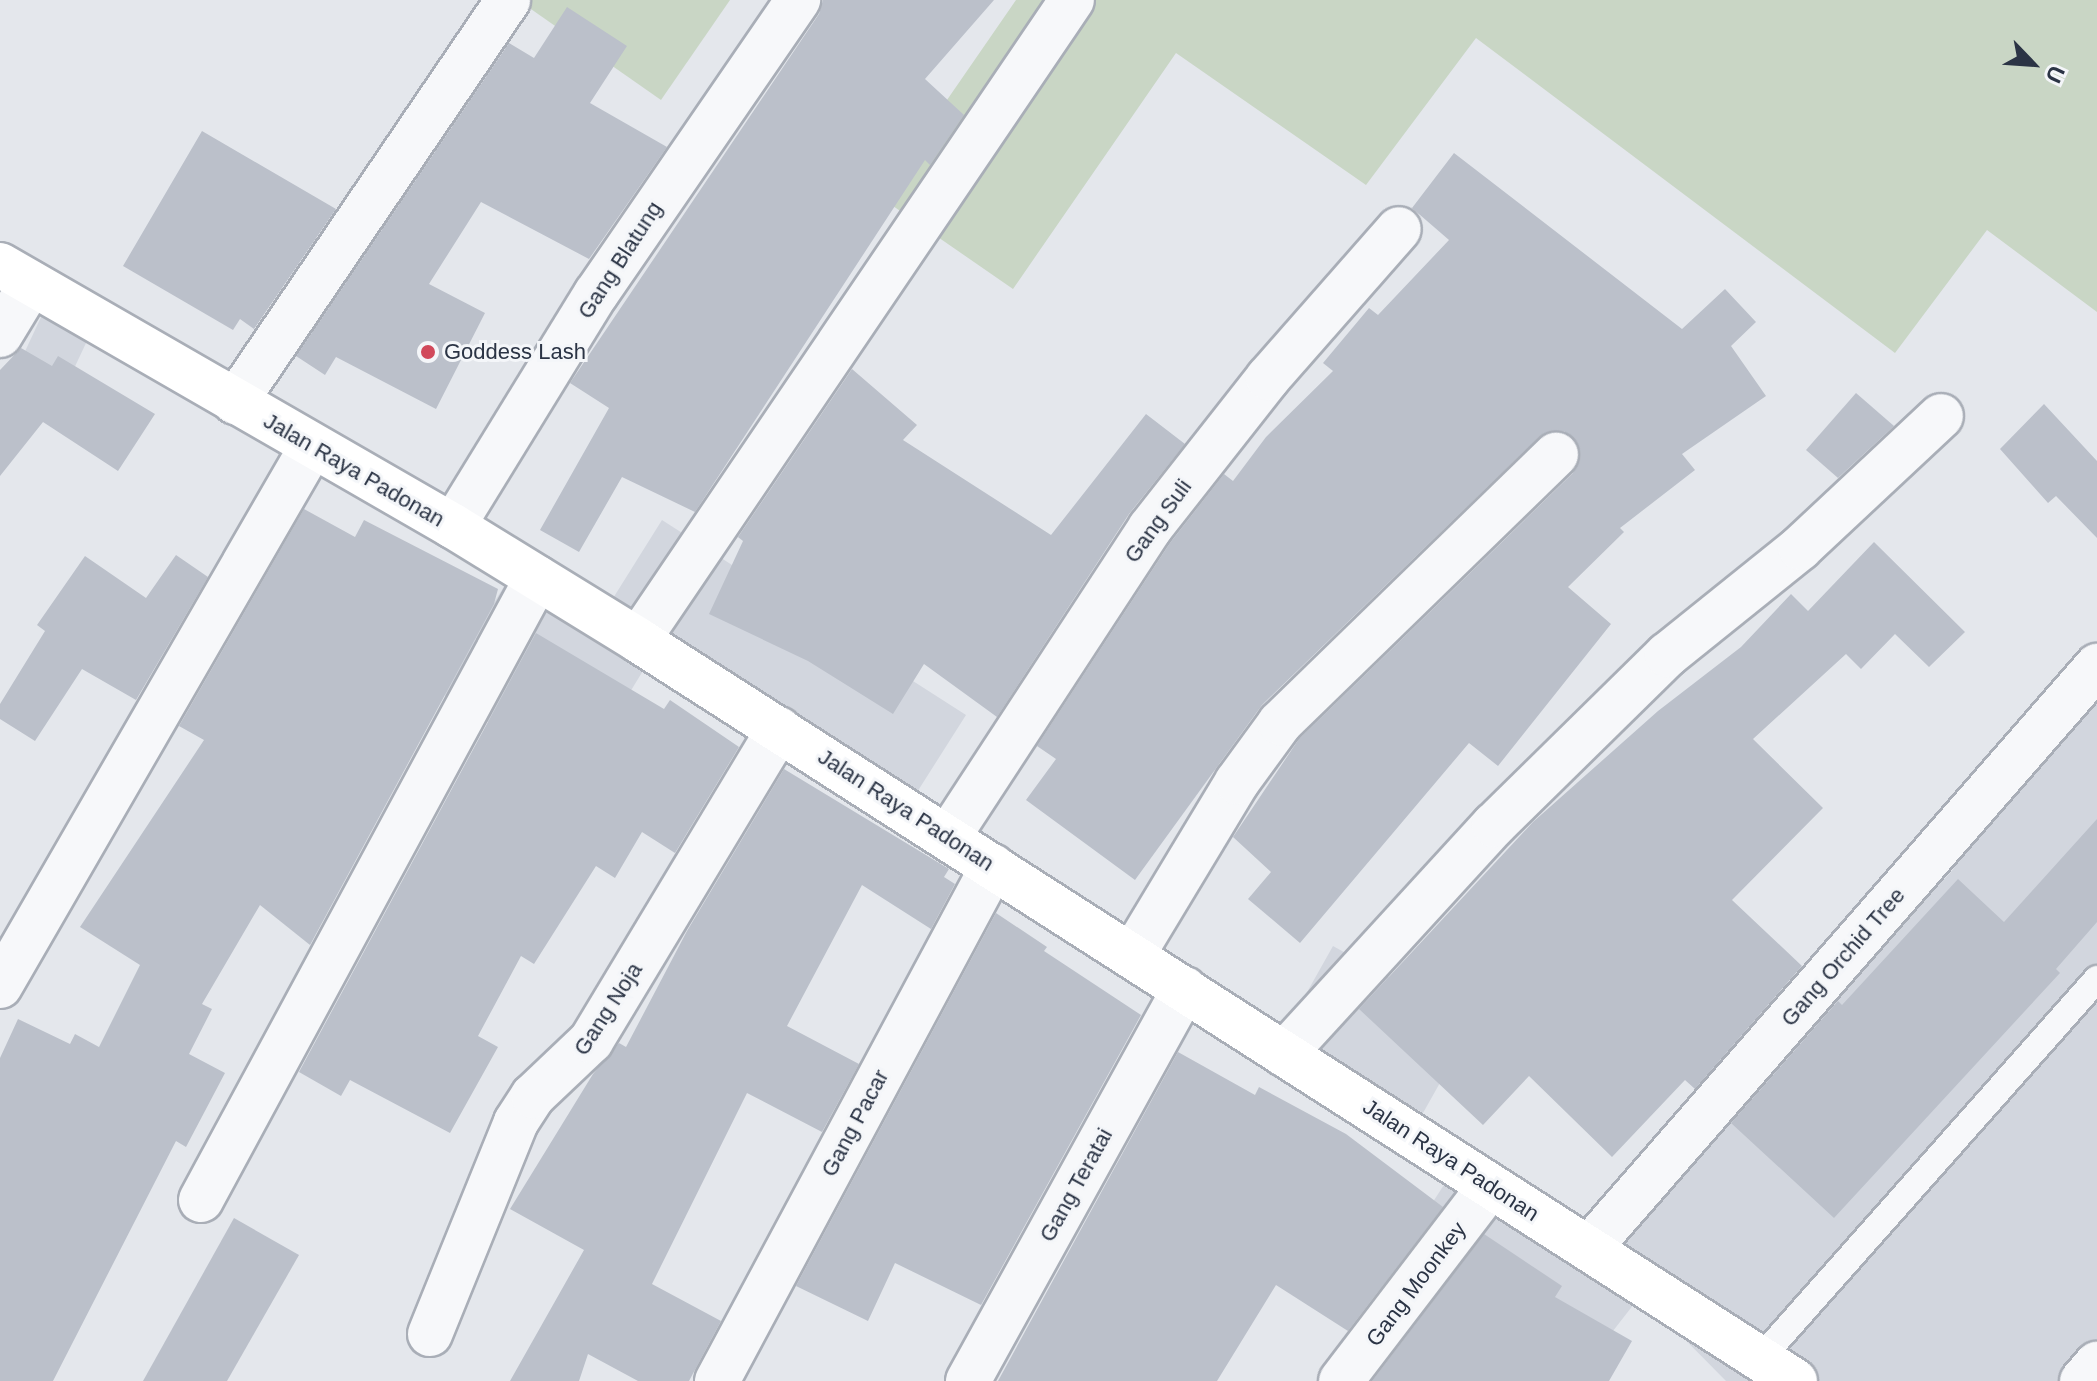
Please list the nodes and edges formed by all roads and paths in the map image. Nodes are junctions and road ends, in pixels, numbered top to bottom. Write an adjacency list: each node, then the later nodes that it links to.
1 (508, 0): 7 (street)
2 (798, 0): 11 (street, Gang Blatung)
3 (1072, 0): 13 (street)
4 (1399, 229): 16 (street, Gang Suli)
5 (16, 275): 6 (street); 7 (main road, Jalan Raya Padonan)
6 (0, 335)
7 (235, 402): 9 (main road, Jalan Raya Padonan)
8 (1941, 416): 22 (street)
9 (312, 446): 11 (main road, Jalan Raya Padonan); 20 (street)
10 (1556, 455): 18 (street)
11 (453, 526): 12 (main road, Jalan Raya Padonan)
12 (537, 578): 13 (main road, Jalan Raya Padonan); 24 (street)
13 (638, 640): 15 (main road, Jalan Raya Padonan)
14 (2097, 666): 25 (street, Gang Orchid Tree)
15 (779, 729): 16 (main road, Jalan Raya Padonan); 26 (street, Gang Noja)
16 (948, 837): 17 (main road, Jalan Raya Padonan)
17 (993, 866): 18 (main road, Jalan Raya Padonan); 29 (street, Gang Pacar)
18 (1132, 956): 21 (main road, Jalan Raya Padonan)
19 (2097, 979): 28 (lane)
20 (0, 986)
21 (1184, 989): 22 (main road, Jalan Raya Padonan); 30 (street, Gang Teratai)
22 (1284, 1054): 23 (main road, Jalan Raya Padonan)
23 (1490, 1186): 25 (main road, Jalan Raya Padonan); 31 (street, Gang Moonkey)
24 (201, 1200)
25 (1589, 1248): 28 (main road, Jalan Raya Padonan)
26 (430, 1334)
27 (2097, 1364): 32 (street)
28 (1778, 1370)
29 (717, 1381)
30 (968, 1381)
31 (1341, 1381)
32 (2082, 1381)

